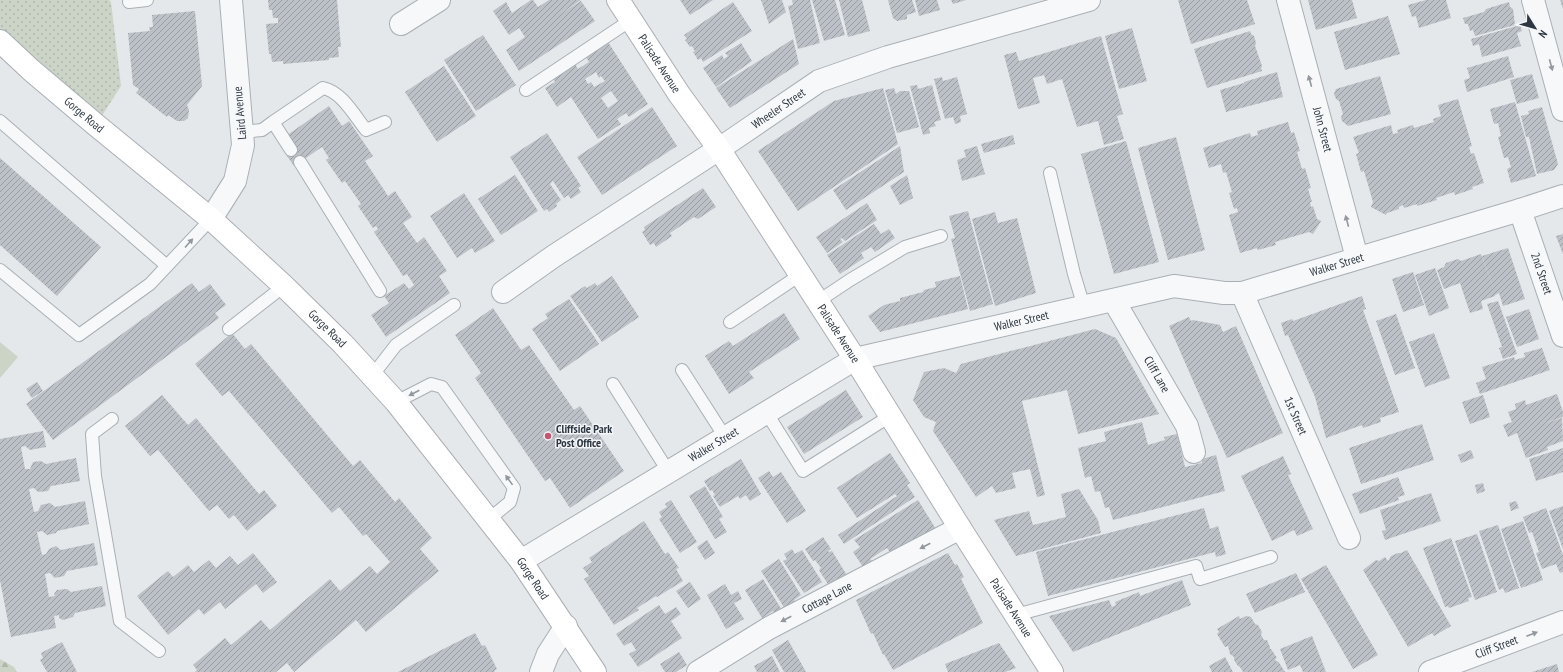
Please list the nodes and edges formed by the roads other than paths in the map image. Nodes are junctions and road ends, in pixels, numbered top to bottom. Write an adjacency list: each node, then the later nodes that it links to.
1 (147, 0): 8 (lane)
2 (231, 0): 17 (street, Laird Avenue)
3 (440, 0): 10 (street)
4 (618, 0): 9 (main road, Palisade Avenue)
5 (1089, 0): 18 (street, Wheeler Street)
6 (1288, 0): 26 (street, John Street, one-way to 6)
7 (1533, 0): 13 (street, one-way to 13)
8 (129, 2)
9 (631, 20): 12 (lane); 18 (main road, Palisade Avenue)
10 (401, 24)
11 (0, 41): 24 (main road, Gorge Road)
12 (526, 90)
13 (1563, 110)
14 (0, 121): 27 (lane)
15 (273, 122): 16 (lane); 17 (lane); 19 (lane)
16 (385, 122)
17 (242, 132): 24 (street, Laird Avenue)
18 (719, 149): 29 (main road, Palisade Avenue); 32 (street, Wheeler Street)
19 (291, 150)
20 (300, 162): 31 (lane)
21 (1050, 172): 37 (lane)
22 (1563, 196): 23 (street, Walker Street)
23 (1520, 210): 26 (street, Walker Street); 40 (street, 2nd Street)
24 (210, 219): 27 (lane, one-way to 24); 30 (main road, Gorge Road)
25 (941, 236): 35 (lane)
26 (1357, 258): 33 (street, Walker Street)
27 (167, 266): 28 (lane)
28 (0, 270)
29 (800, 275): 35 (main road, Palisade Avenue); 38 (lane)
30 (284, 286): 39 (lane); 43 (main road, Gorge Road)
31 (380, 291)
32 (503, 292)
33 (1242, 293): 34 (street, Walker Street); 54 (street, 1st Street)
34 (1114, 301): 37 (street, Walker Street); 50 (street, Cliff Lane)
35 (817, 302): 41 (main road, Palisade Avenue)
36 (454, 305): 43 (lane)
37 (1084, 307): 41 (street, Walker Street)
38 (730, 322)
39 (230, 329)
40 (1563, 336)
41 (855, 359): 46 (street, Walker Street); 47 (main road, Palisade Avenue)
42 (682, 370): 49 (lane)
43 (372, 376): 45 (main road, Gorge Road)
44 (613, 384): 51 (lane)
45 (396, 402): 52 (main road, Gorge Road); 52 (lane, one-way to 45)
46 (766, 412): 47 (lane); 49 (street, Walker Street)
47 (890, 416): 53 (main road, Palisade Avenue)
48 (112, 419): 60 (lane)
49 (725, 437): 51 (street, Walker Street)
50 (1194, 452)
51 (668, 471): 56 (street, Walker Street)
52 (488, 520): 56 (main road, Gorge Road)
53 (960, 528): 57 (main road, Palisade Avenue); 63 (street, Cottage Lane, one-way to 63)
54 (1349, 538)
55 (1271, 557): 57 (lane)
56 (521, 561): 59 (main road, Gorge Road)
57 (1016, 616): 64 (main road, Palisade Avenue)
58 (1563, 622): 65 (street, Cliff Street, one-way to 58)
59 (566, 626): 61 (street); 62 (main road, Gorge Road)
60 (159, 651)
61 (541, 672)
62 (595, 672)
63 (698, 672)
64 (1052, 672)
65 (1430, 672)

